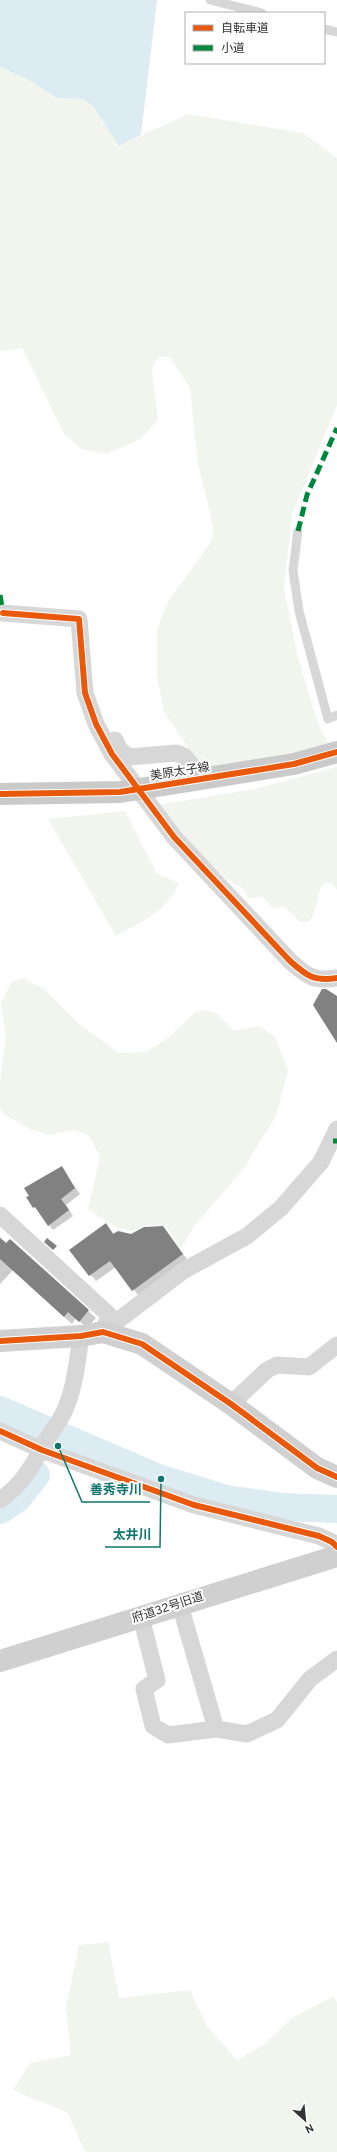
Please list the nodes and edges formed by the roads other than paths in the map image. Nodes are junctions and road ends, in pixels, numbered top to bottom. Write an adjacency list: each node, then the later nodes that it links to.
1 (210, 0): 2 (lane)
2 (258, 12)
3 (325, 28): 4 (lane)
4 (337, 32)
5 (298, 532): 8 (lane)
6 (3, 612): 7 (street)
7 (90, 708): 10 (street); 12 (street)
8 (337, 715)
9 (337, 752): 10 (main road, 美原太子線)
10 (204, 780): 11 (main road, 美原太子線)
11 (0, 794)
12 (337, 978)
13 (337, 1129): 15 (street)
14 (0, 1216): 15 (street)
15 (103, 1332): 16 (street); 19 (street)
16 (81, 1336): 17 (street); 21 (street)
17 (0, 1341)
18 (337, 1345): 19 (street)
19 (231, 1404): 22 (street)
20 (0, 1431): 21 (street)
21 (44, 1446): 23 (street); 24 (street)
22 (337, 1477)
23 (0, 1500)
24 (337, 1547)
25 (337, 1556): 26 (street, 府道32号旧道)
26 (180, 1605): 27 (street, 府道32号旧道); 30 (street)
27 (141, 1617): 29 (street, 府道32号旧道); 30 (street)
28 (337, 1659): 30 (street)
29 (0, 1661)
30 (216, 1728)

